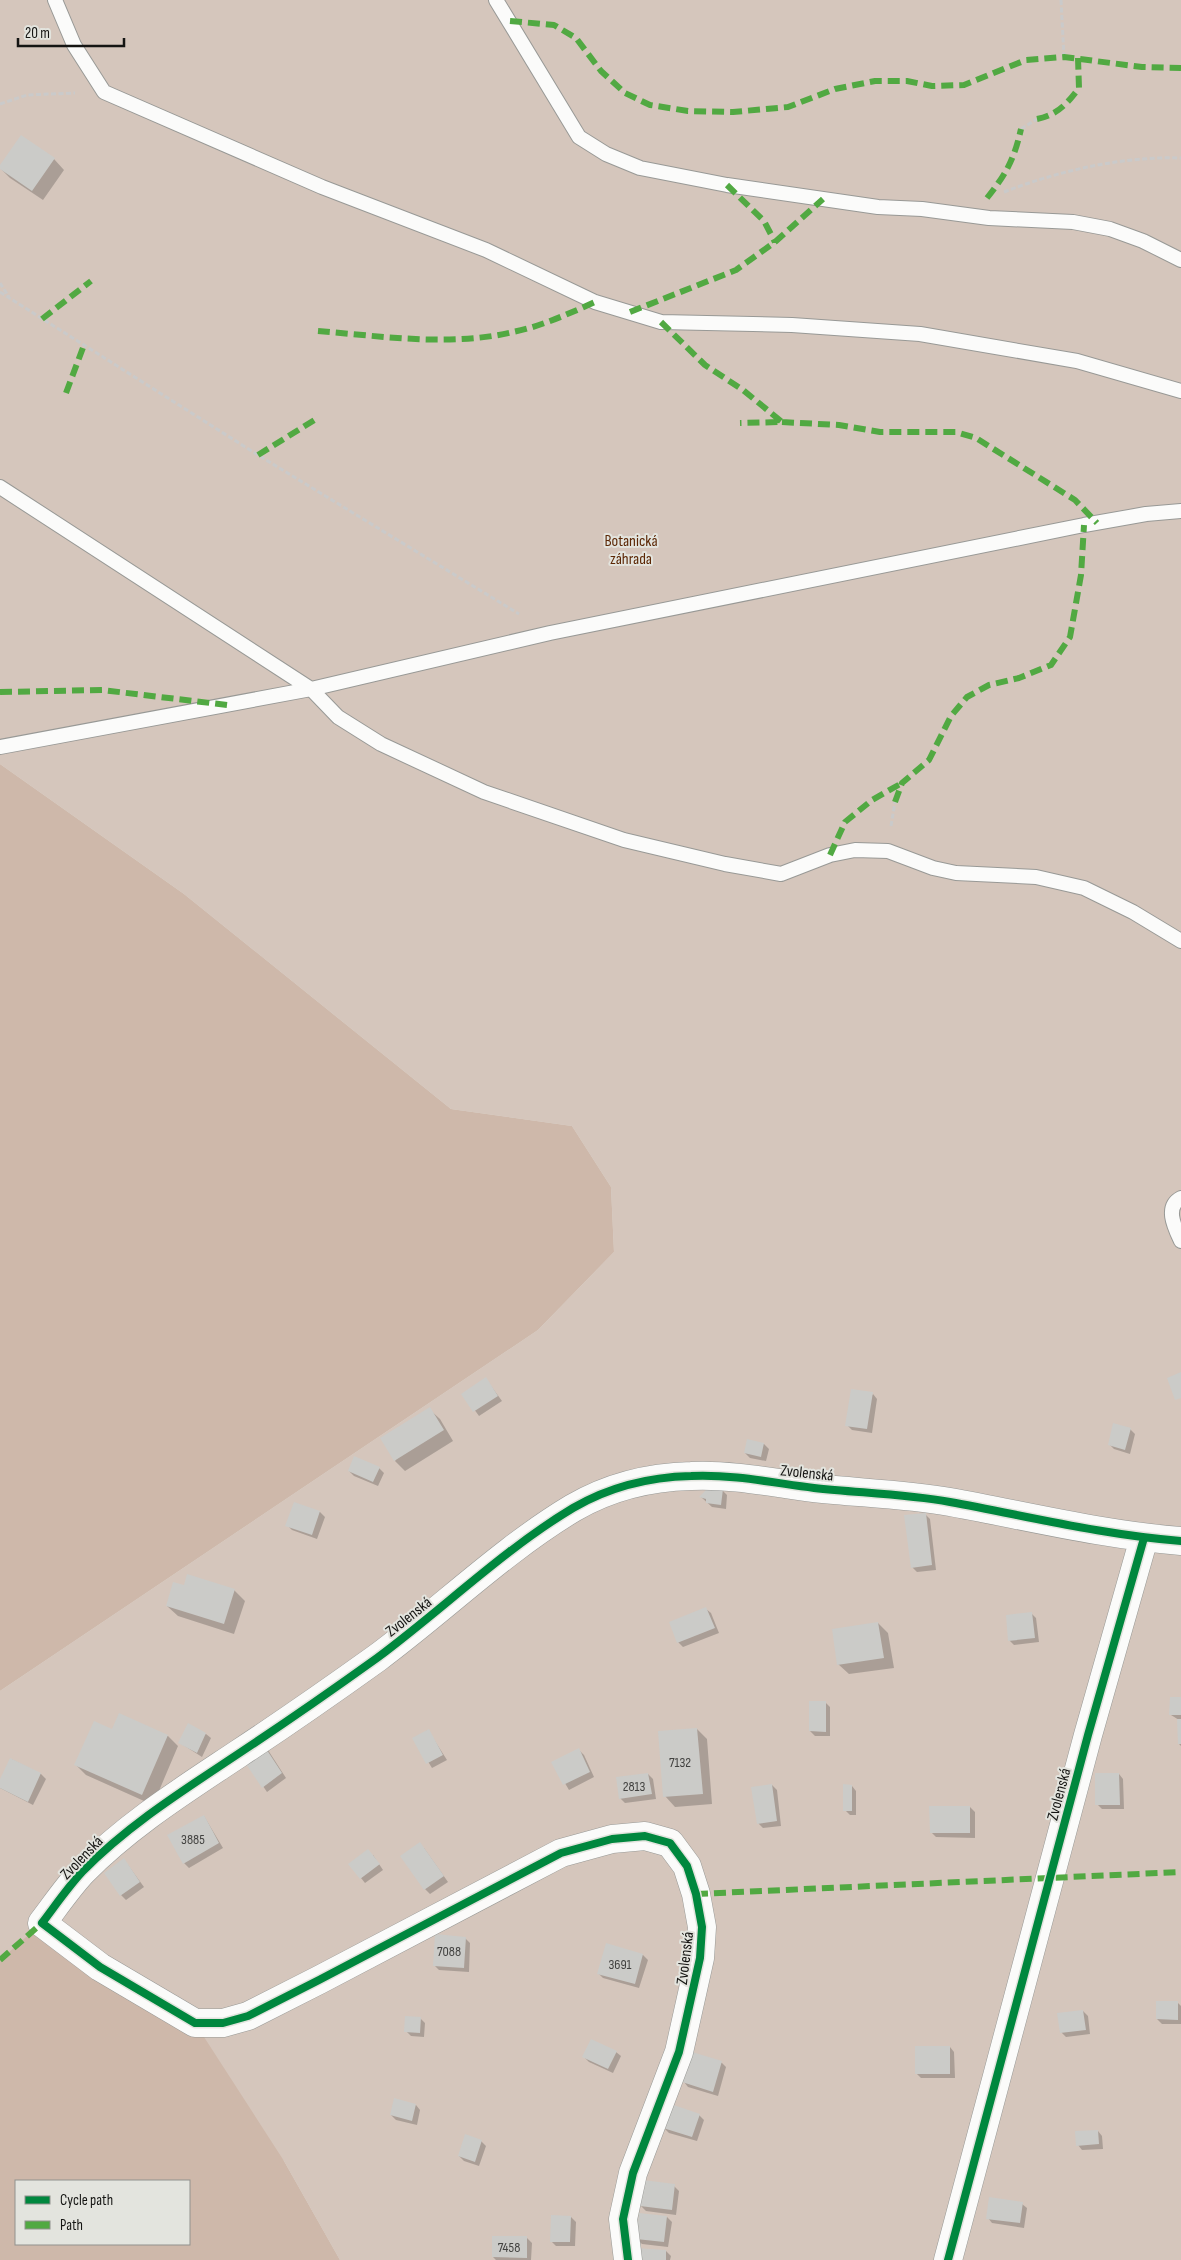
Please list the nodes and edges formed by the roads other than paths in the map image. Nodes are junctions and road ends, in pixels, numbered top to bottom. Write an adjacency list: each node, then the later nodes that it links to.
1 (55, 0): 4 (lane)
2 (496, 0): 3 (lane)
3 (1181, 260)
4 (1181, 390)
5 (0, 487): 7 (lane)
6 (1181, 511): 7 (lane)
7 (310, 690): 8 (lane); 9 (lane)
8 (0, 747)
9 (1181, 941)
10 (1181, 1198): 11 (lane)
11 (1181, 1241)
12 (1144, 1538): 13 (street, Zvolenská); 14 (street, Zvolenská); 15 (street, Zvolenská)
13 (1181, 1540)
14 (628, 2260)
15 (948, 2260)

